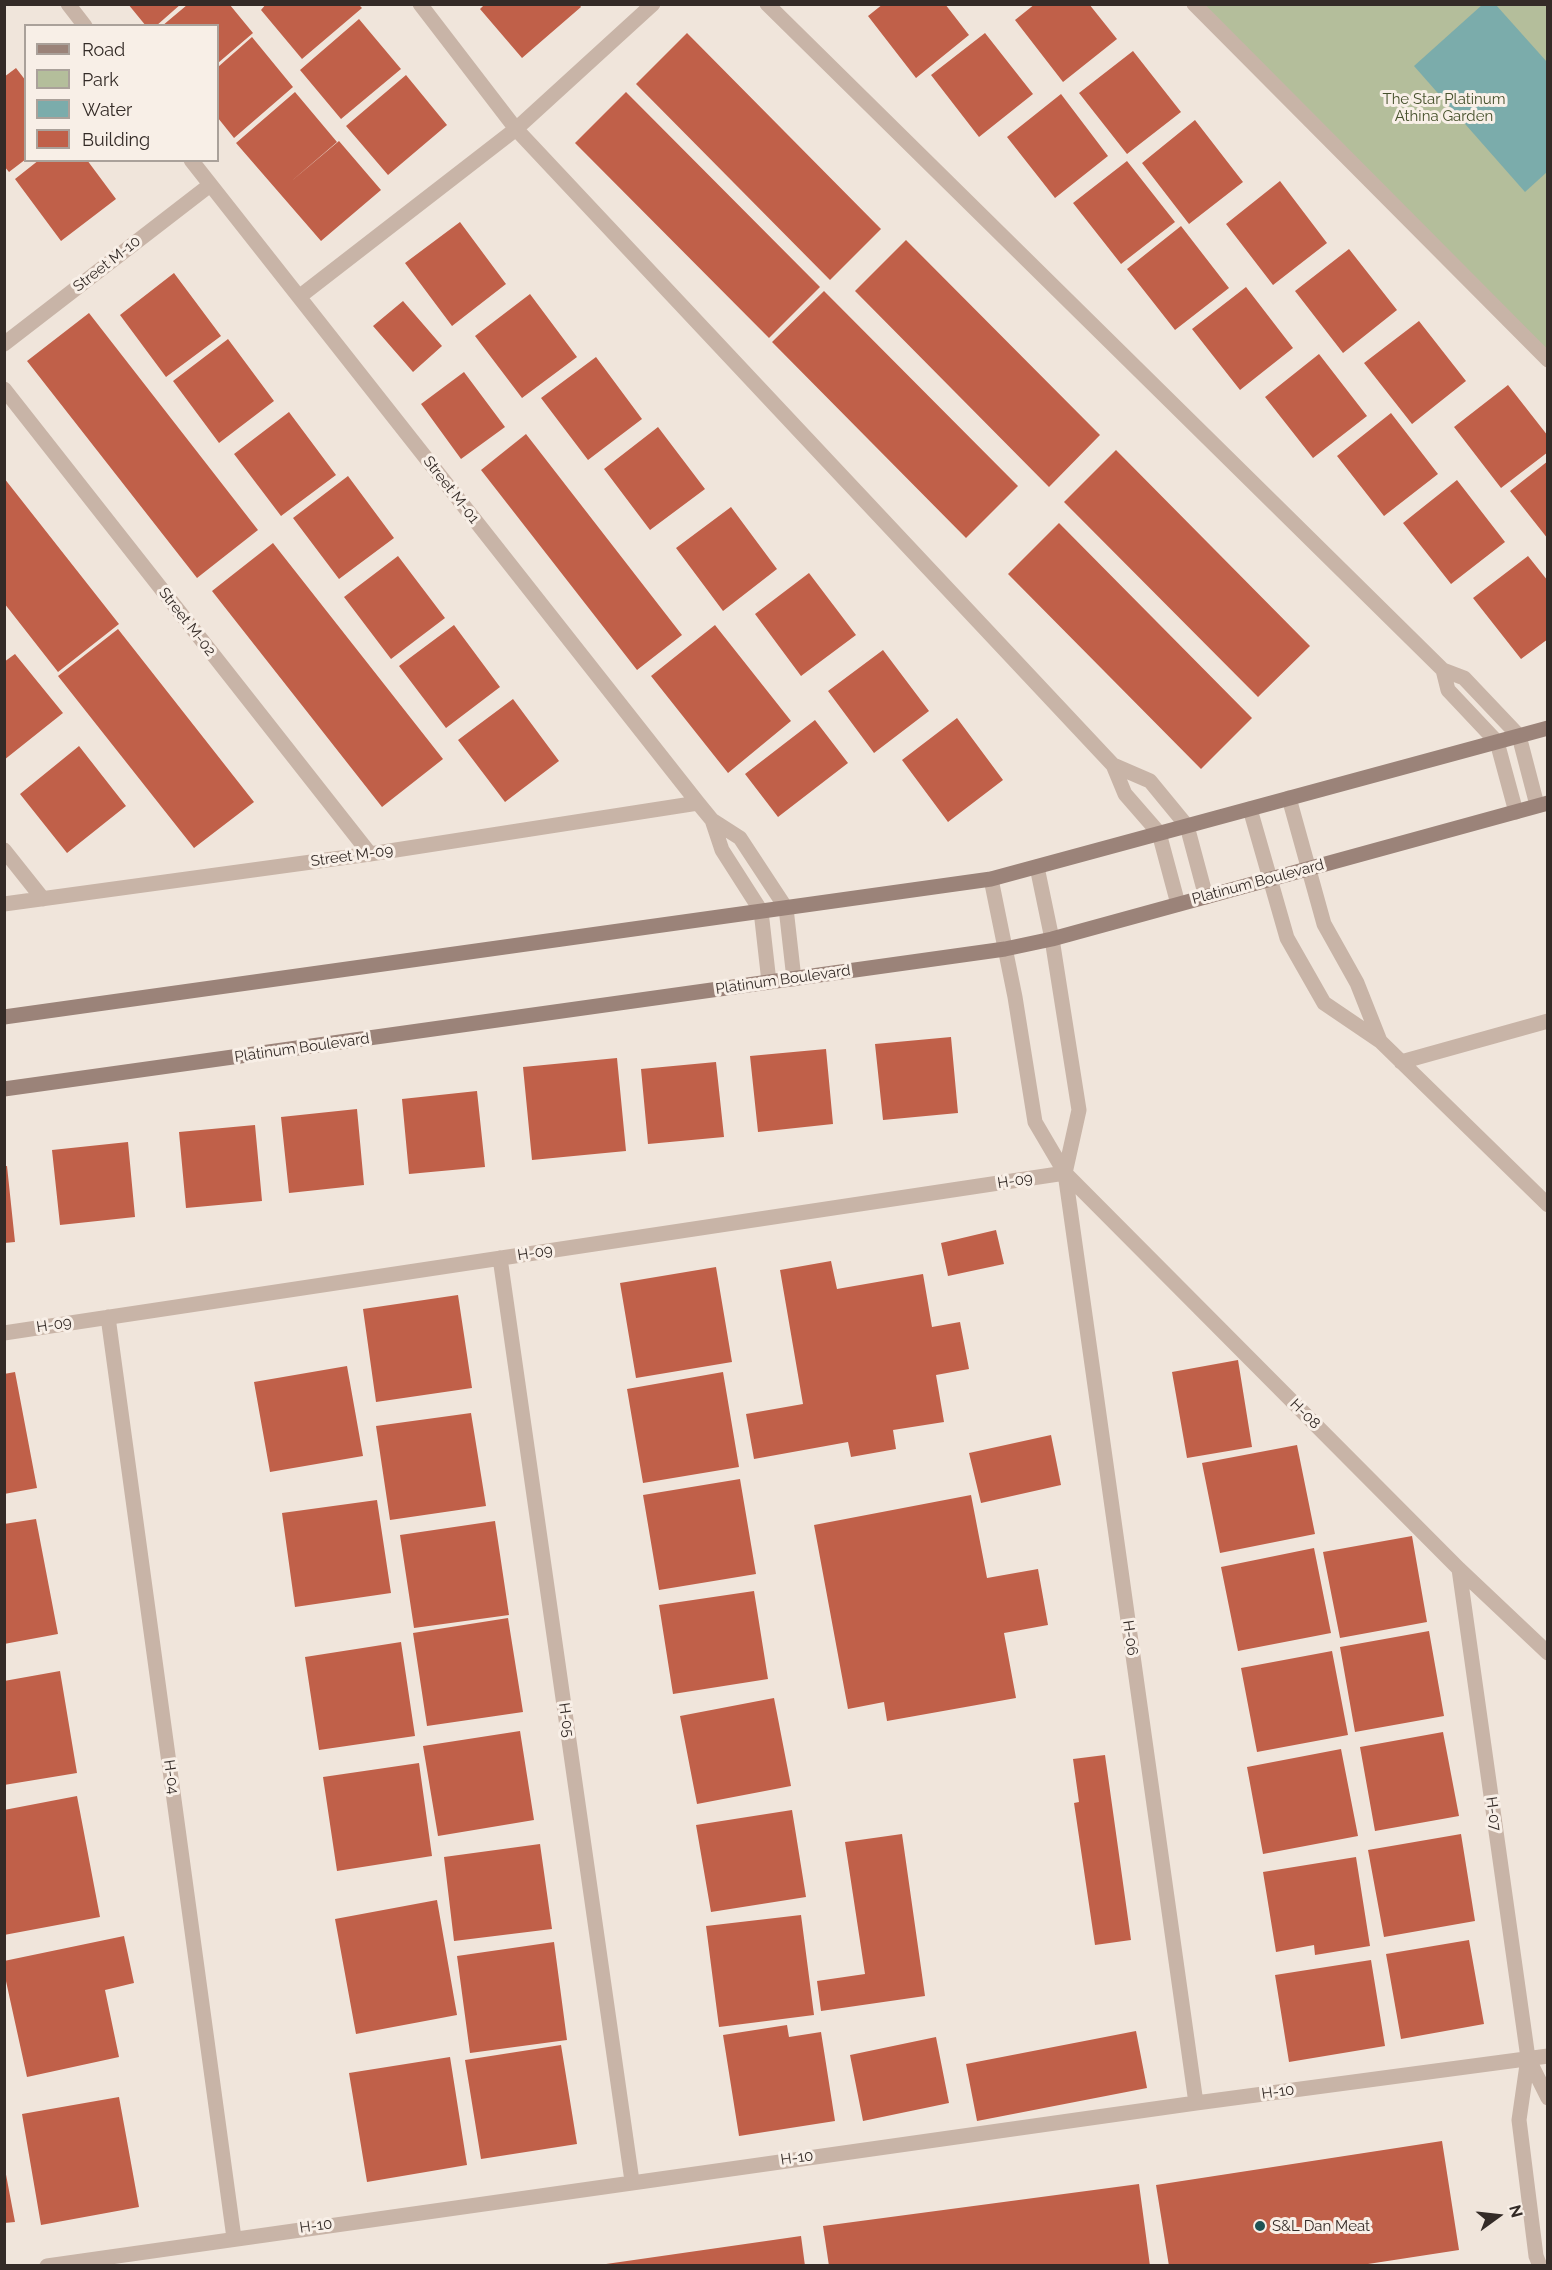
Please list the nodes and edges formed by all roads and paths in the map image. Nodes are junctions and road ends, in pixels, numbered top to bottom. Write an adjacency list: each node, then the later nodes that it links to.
1 (68, 4): 6 (street)
2 (420, 4): 7 (street)
3 (653, 4): 7 (street)
4 (767, 4): 14 (street)
5 (1194, 4): 12 (street)
6 (83, 24)
7 (516, 129): 10 (street); 18 (street)
8 (193, 162): 9 (street, Street M-01)
9 (210, 185): 10 (street, Street M-01); 11 (street, Street M-10)
10 (299, 297): 20 (street, Street M-01)
11 (4, 344)
12 (1548, 360)
13 (4, 389): 28 (street, Street M-02)
14 (1443, 670): 16 (street); 17 (street)
15 (1548, 728): 16 (street)
16 (1519, 736): 17 (street); 21 (street)
17 (1497, 742): 19 (street); 23 (street)
18 (1113, 765): 25 (street); 26 (street)
19 (1289, 798): 22 (street); 30 (street)
20 (698, 803): 24 (street, Street M-01); 28 (street, Street M-09)
21 (1542, 804): 23 (street, Platinum Boulevard)
22 (1250, 809): 25 (street); 32 (street)
23 (1516, 812): 30 (street, Platinum Boulevard)
24 (712, 820): 37 (street); 38 (street)
25 (1187, 826): 26 (street); 33 (street)
26 (1159, 833): 29 (street); 36 (street)
27 (4, 850): 34 (street)
28 (370, 854): 34 (street, Street M-09)
29 (1037, 867): 31 (street); 39 (street)
30 (1308, 869): 32 (street, Platinum Boulevard); 45 (street)
31 (992, 879): 37 (street); 40 (street)
32 (1270, 879): 33 (street, Platinum Boulevard); 45 (street)
33 (1206, 897): 36 (street, Platinum Boulevard)
34 (43, 899): 35 (street, Street M-09)
35 (4, 904)
36 (1178, 904): 39 (street, Platinum Boulevard)
37 (786, 908): 38 (street); 41 (street)
38 (761, 911): 42 (street); 43 (street)
39 (1052, 939): 40 (street, Platinum Boulevard); 48 (street)
40 (1005, 949): 41 (street, Platinum Boulevard); 48 (street)
41 (794, 979): 42 (street, Platinum Boulevard)
42 (769, 982): 47 (street, Platinum Boulevard)
43 (4, 1017)
44 (1548, 1022): 46 (street)
45 (1380, 1041): 46 (street)
46 (1401, 1062): 49 (street)
47 (4, 1089)
48 (1065, 1173): 50 (street, H-09); 53 (street, H-08); 58 (street, H-06)
49 (1548, 1205)
50 (500, 1258): 51 (street, H-09); 59 (street, H-05)
51 (108, 1317): 52 (street, H-09); 60 (street, H-04)
52 (4, 1333)
53 (1459, 1569): 54 (street, H-08); 56 (street, H-07)
54 (1548, 1653)
55 (1548, 2056): 56 (street, H-10)
56 (1528, 2058): 57 (street, H-07); 58 (street, H-10); 62 (street, H-07)
57 (1548, 2098)
58 (1196, 2103): 59 (street, H-10)
59 (632, 2181): 60 (street, H-10)
60 (234, 2238): 61 (street, H-10)
61 (47, 2265)
62 (1540, 2265)

